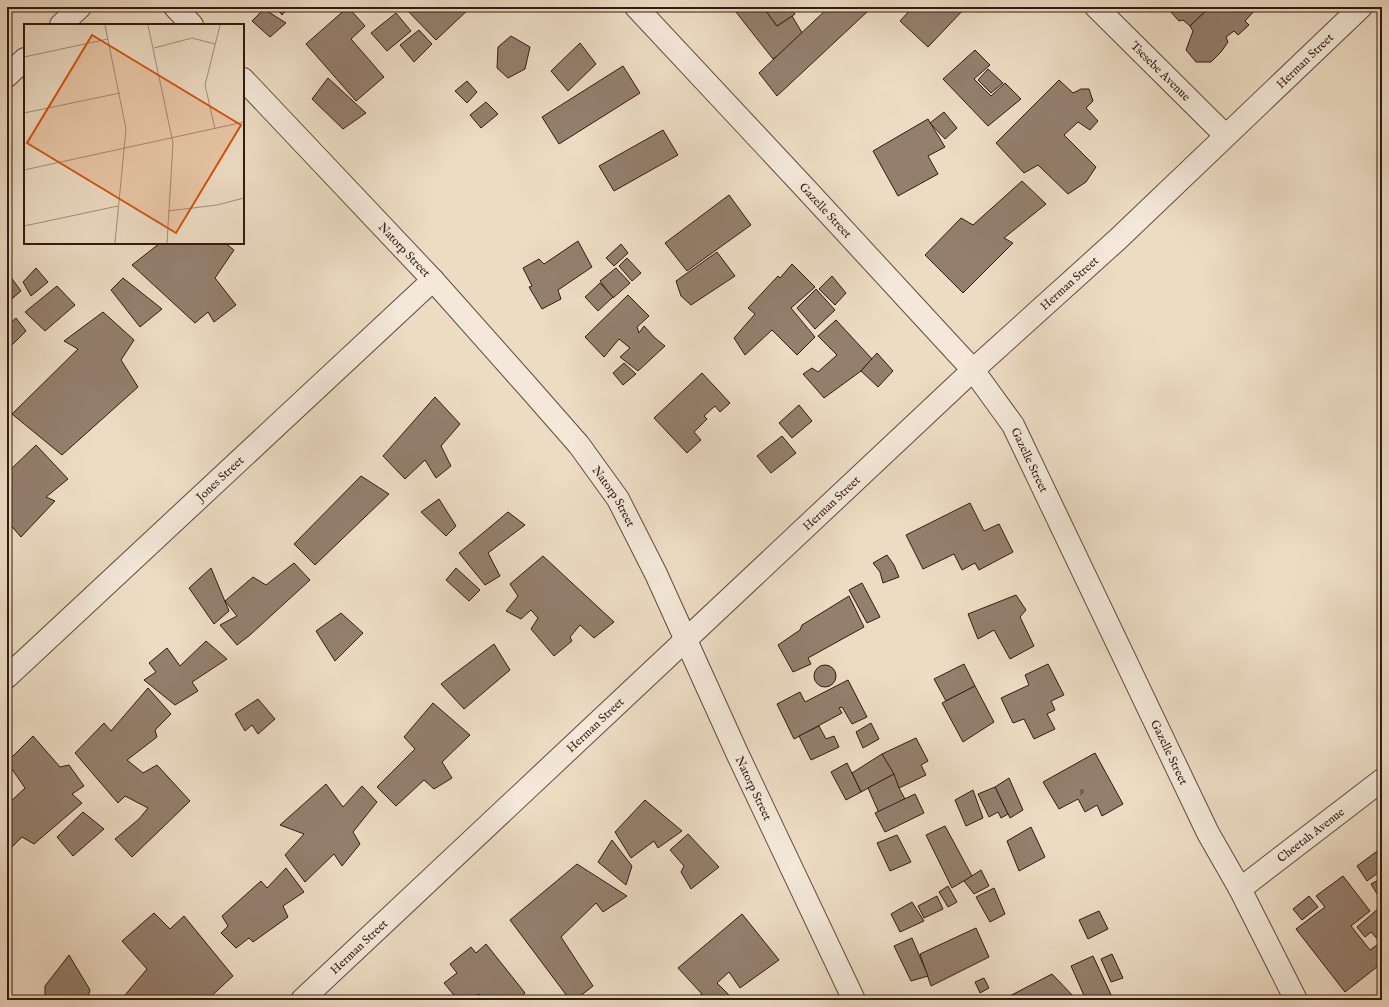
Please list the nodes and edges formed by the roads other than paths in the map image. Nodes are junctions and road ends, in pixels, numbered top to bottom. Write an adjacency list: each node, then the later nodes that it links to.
1 (80, 7): 6 (street)
2 (175, 7): 7 (street)
3 (636, 7): 13 (street, Gazelle Street)
4 (1096, 7): 11 (street, Tsesebe Avenue)
5 (1362, 7): 11 (street, Herman Street)
6 (62, 24)
7 (191, 24)
8 (24, 60): 9 (street)
9 (7, 76)
10 (244, 80): 12 (street, Natorp Street)
11 (1225, 136): 13 (street, Herman Street)
12 (433, 280): 14 (street, Natorp Street); 15 (street, Jones Street)
13 (973, 370): 14 (street, Herman Street); 17 (street, Gazelle Street)
14 (686, 640): 18 (street, Herman Street); 19 (street, Natorp Street)
15 (7, 677)
16 (1382, 780): 17 (street, Cheetah Avenue)
17 (1240, 889): 20 (street, Gazelle Street)
18 (302, 1000)
19 (854, 1000)
20 (1296, 1000)

